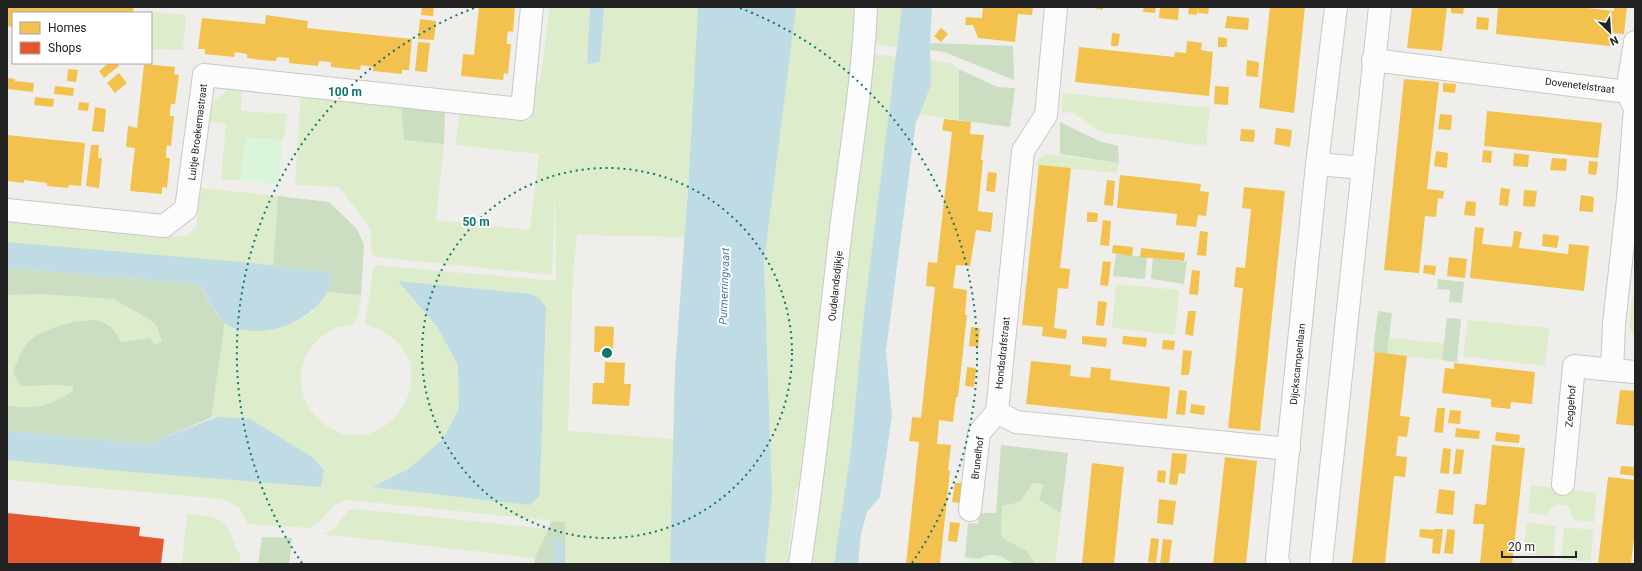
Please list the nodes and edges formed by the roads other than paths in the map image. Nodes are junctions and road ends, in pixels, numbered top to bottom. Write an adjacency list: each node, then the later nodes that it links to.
1 (532, 7): 11 (street, Luitje Broekemastraat)
2 (866, 7): 18 (street, Oudelandsdijkje)
3 (1056, 7): 14 (street, Hondsdrafstraat)
4 (1336, 7): 9 (street, Dijckscampenlaan)
5 (1380, 7): 7 (street)
6 (1635, 42): 8 (street)
7 (1374, 60): 8 (street, Dovenetelstraat); 10 (street)
8 (1627, 92): 12 (street, Dovenetelstraat)
9 (1317, 164): 10 (street); 15 (street, Dijckscampenlaan)
10 (1363, 168): 20 (street)
11 (7, 210)
12 (1612, 370): 13 (street); 16 (street, Zeggehof)
13 (1635, 372)
14 (997, 412): 15 (street); 17 (street, Brunelhof)
15 (1289, 449): 19 (street, Dijckscampenlaan)
16 (1563, 484)
17 (970, 510)
18 (800, 564)
19 (1279, 564)
20 (1321, 564)

